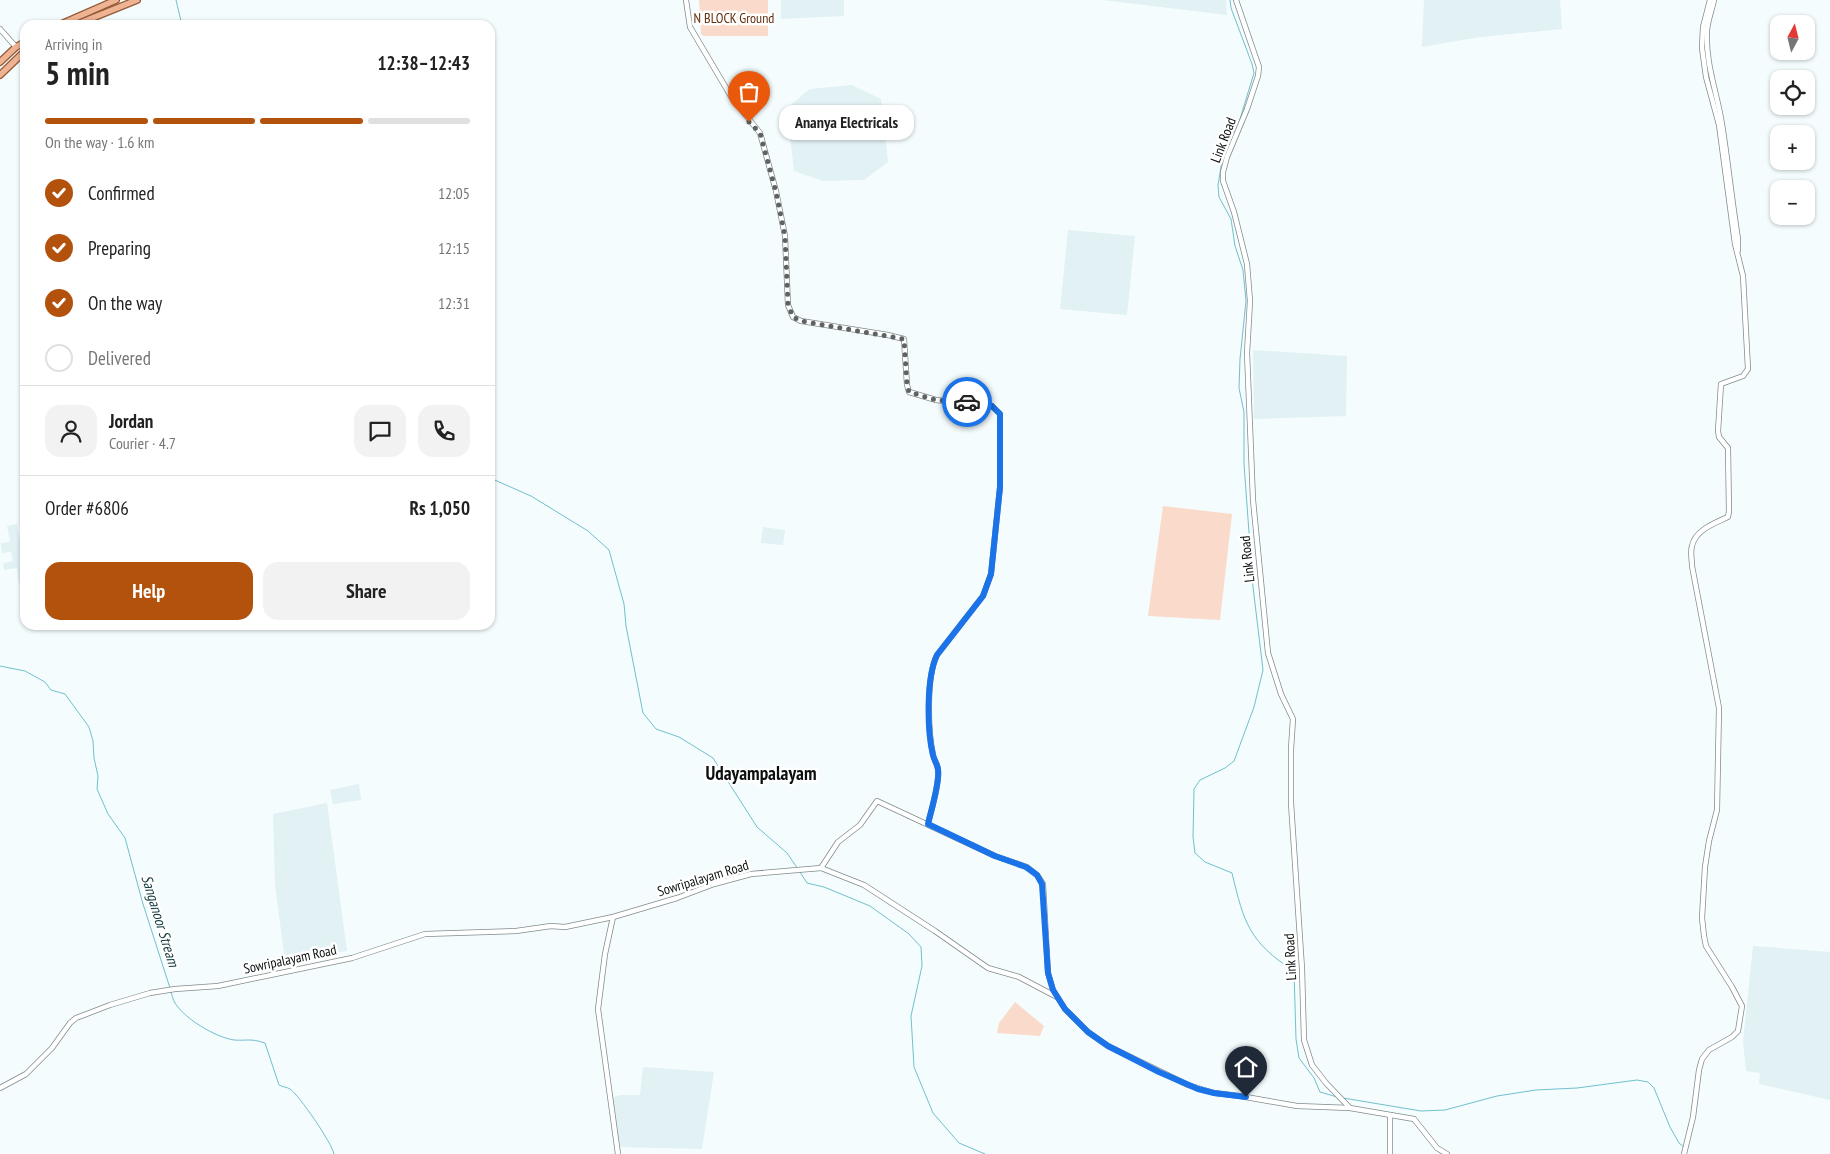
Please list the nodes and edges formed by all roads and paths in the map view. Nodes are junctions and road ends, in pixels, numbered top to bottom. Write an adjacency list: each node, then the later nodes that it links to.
1 (116, 0): 7 (main road)
2 (137, 0): 8 (main road)
3 (686, 0): 16 (street)
4 (1236, 0): 21 (street, Link Road)
5 (1710, 0): 15 (street)
6 (1714, 0): 15 (street)
7 (70, 20)
8 (87, 20)
9 (0, 29): 11 (street)
10 (20, 45): 11 (main road)
11 (16, 47): 13 (main road)
12 (20, 56): 14 (main road)
13 (0, 62)
14 (0, 75)
15 (1738, 250): 23 (street)
16 (928, 824): 17 (street); 19 (street)
17 (821, 868): 18 (street, Sowripalayam Road); 19 (street)
18 (613, 917): 20 (street, Sowripalayam Road); 24 (street)
19 (1058, 998): 21 (street)
20 (0, 1088)
21 (1350, 1108): 22 (street)
22 (1390, 1115): 25 (street); 26 (street)
23 (1684, 1153)
24 (618, 1154)
25 (1390, 1154)
26 (1447, 1154)

